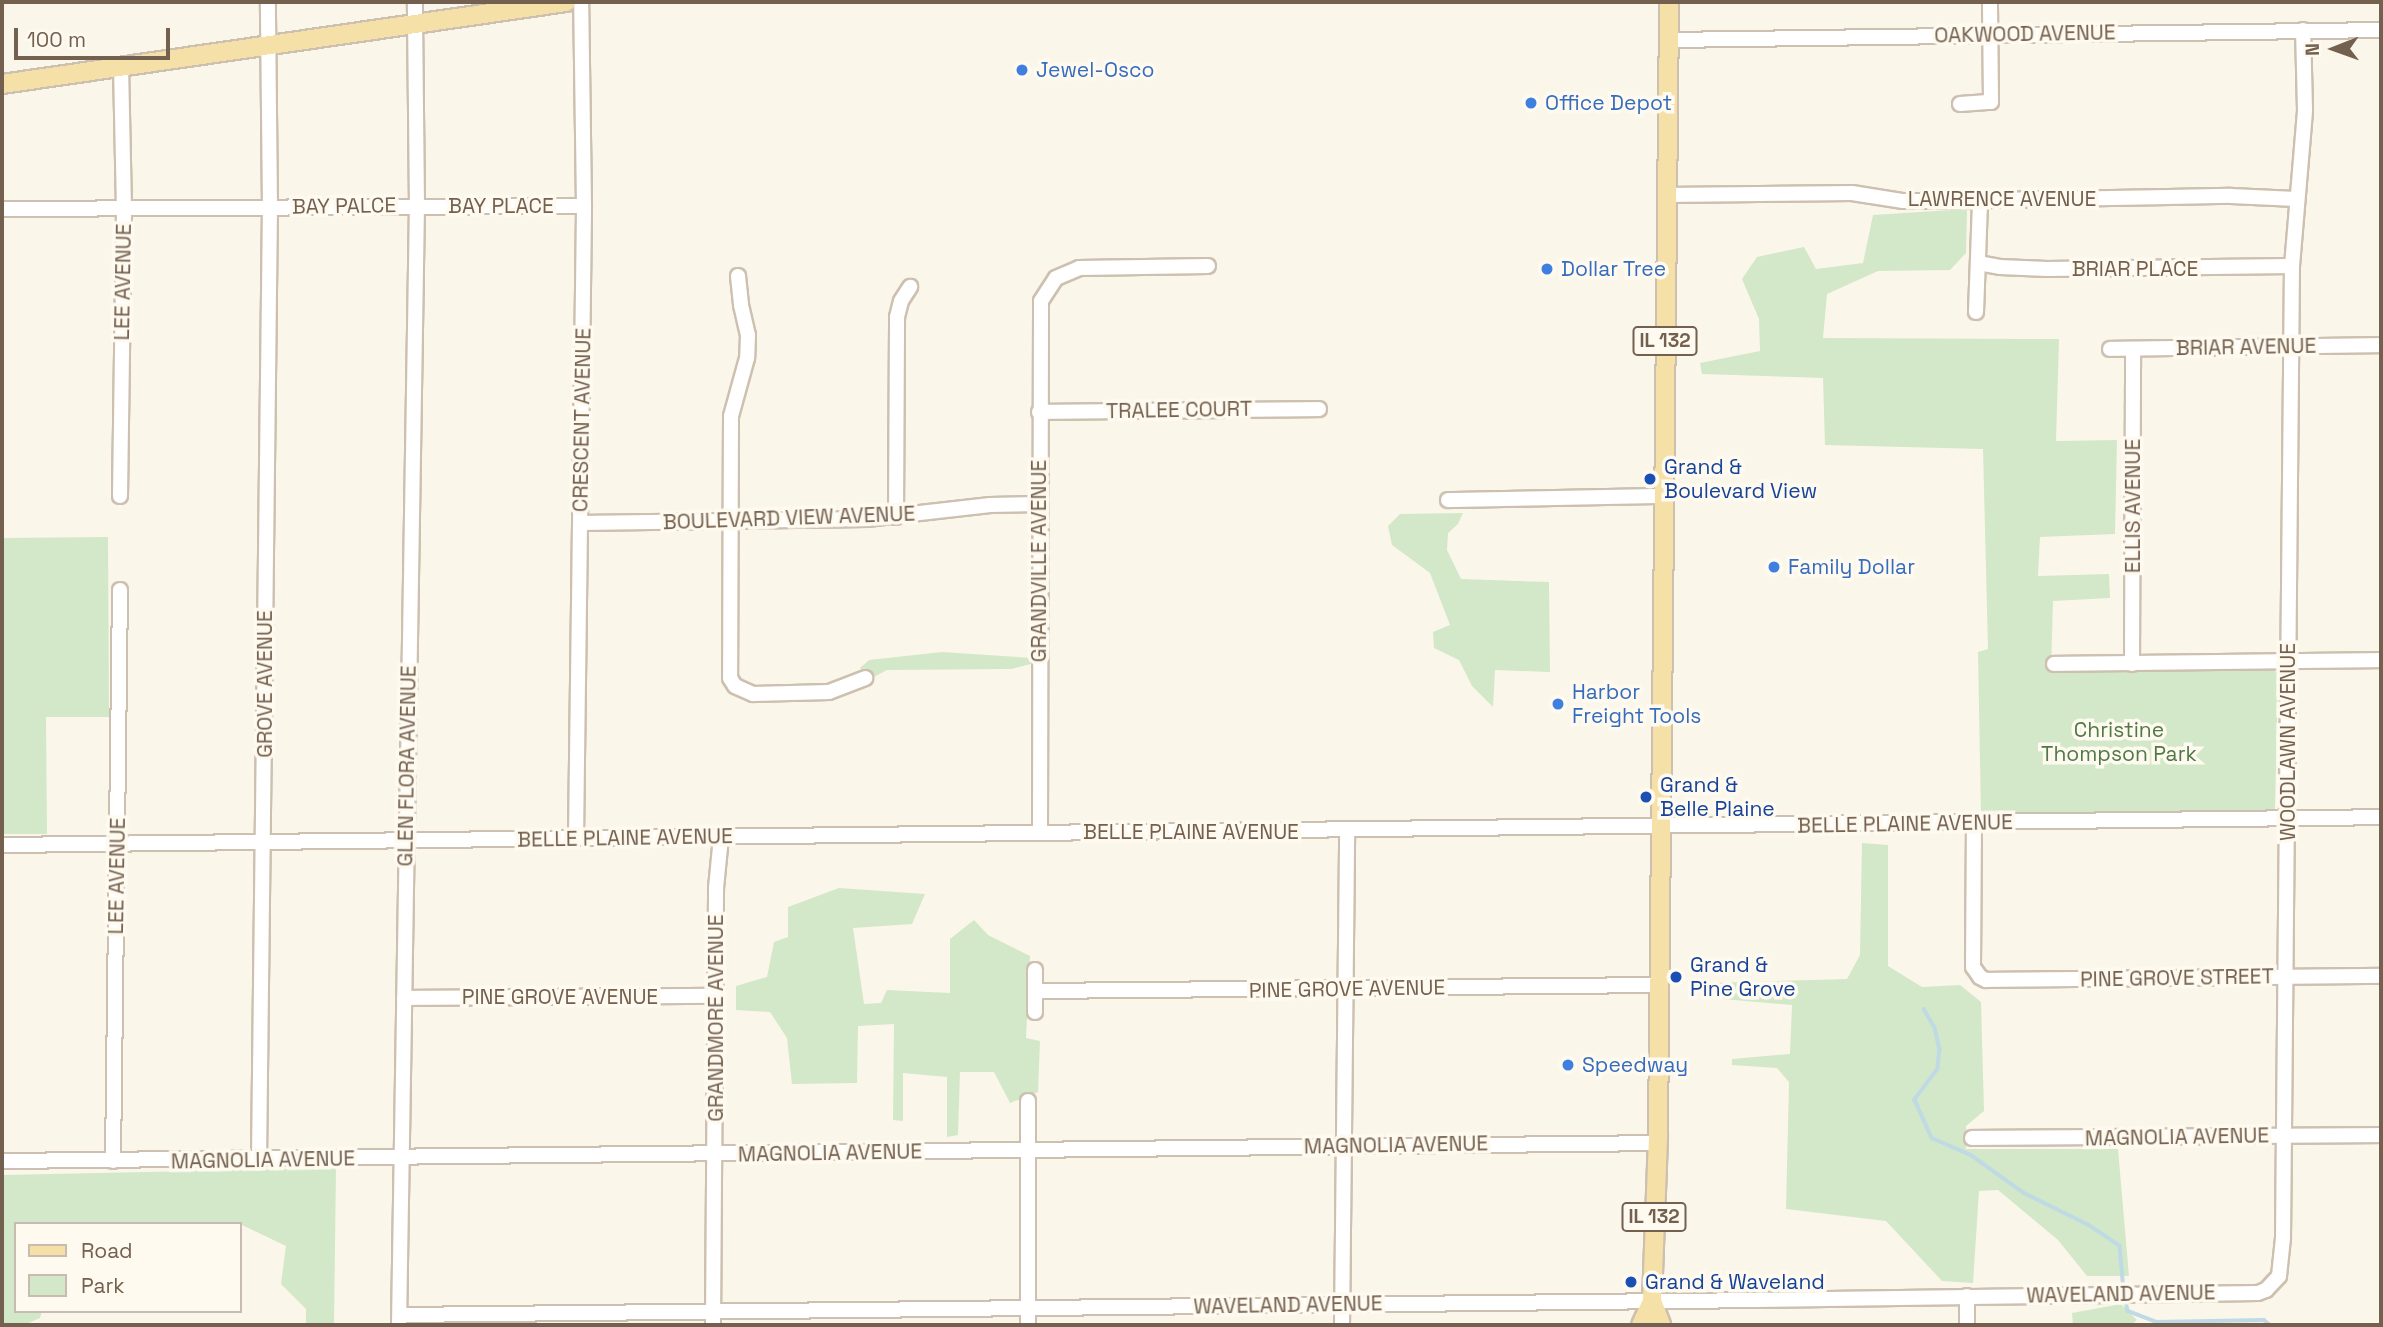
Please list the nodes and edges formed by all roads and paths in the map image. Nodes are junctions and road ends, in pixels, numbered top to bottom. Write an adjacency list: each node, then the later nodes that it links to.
1 (268, 2): 12 (street, GROVE AVENUE)
2 (415, 2): 7 (street, GLEN FLORA AVENUE)
3 (566, 2): 7 (main road)
4 (581, 2): 20 (street, CRESCENT AVENUE)
5 (1669, 2): 11 (main road, IL 132)
6 (1990, 2): 10 (street)
7 (416, 24): 12 (main road); 19 (street, GLEN FLORA AVENUE)
8 (2303, 30): 9 (street, OAKWOOD AVENUE); 10 (street, OAKWOOD AVENUE); 17 (street, WOODLAWN AVENUE)
9 (2381, 30)
10 (1990, 34): 11 (street, OAKWOOD AVENUE); 15 (street)
11 (1668, 40): 16 (main road, IL 132)
12 (268, 46): 13 (main road); 21 (street, GROVE AVENUE)
13 (121, 68): 14 (main road); 23 (street, LEE AVENUE)
14 (2, 84)
15 (1960, 104)
16 (1666, 195): 18 (street, LAWRENCE AVENUE); 37 (main road, IL 132)
17 (2296, 199): 18 (street, LAWRENCE AVENUE); 26 (street, WOODLAWN AVENUE)
18 (1980, 201): 24 (street)
19 (417, 206): 20 (street, BAY PLACE); 21 (street, BAY PALCE); 57 (street, GLEN FLORA AVENUE)
20 (584, 206): 42 (street, CRESCENT AVENUE)
21 (270, 207): 23 (street); 58 (street, GROVE AVENUE)
22 (2, 209): 23 (street)
23 (124, 209): 36 (street, LEE AVENUE)
24 (1978, 263): 26 (street, BRIAR PLACE); 29 (street)
25 (1208, 266): 35 (street, GRANDVILLE AVENUE)
26 (2292, 266): 31 (street, WOODLAWN AVENUE)
27 (738, 275): 41 (street)
28 (910, 287): 40 (street)
29 (1976, 312)
30 (2381, 345): 31 (street, BRIAR AVENUE)
31 (2293, 346): 33 (street, BRIAR AVENUE); 45 (street, WOODLAWN AVENUE)
32 (2110, 349): 33 (street, BRIAR AVENUE)
33 (2133, 349): 47 (street, ELLIS AVENUE)
34 (1319, 409): 35 (street, TRALEE COURT)
35 (1039, 412): 39 (street, GRANDVILLE AVENUE)
36 (120, 496)
37 (1663, 496): 38 (street); 52 (main road, IL 132)
38 (1448, 500)
39 (1038, 504): 40 (street, BOULEVARD VIEW AVENUE); 54 (street, GRANDVILLE AVENUE)
40 (896, 517): 41 (street, BOULEVARD VIEW AVENUE)
41 (730, 522): 42 (street, BOULEVARD VIEW AVENUE); 48 (street)
42 (580, 523): 56 (street, CRESCENT AVENUE)
43 (120, 590): 59 (street, LEE AVENUE)
44 (2381, 660): 45 (street)
45 (2289, 661): 47 (street); 50 (street, WOODLAWN AVENUE)
46 (2054, 664): 47 (street)
47 (2132, 664)
48 (865, 678)
49 (2381, 817): 50 (street, BELLE PLAINE AVENUE)
50 (2288, 819): 51 (street, BELLE PLAINE AVENUE); 63 (street, WOODLAWN AVENUE)
51 (1974, 823): 52 (street, BELLE PLAINE AVENUE); 63 (street, PINE GROVE STREET)
52 (1660, 827): 53 (street, BELLE PLAINE AVENUE); 64 (main road, IL 132)
53 (1347, 831): 54 (street, BELLE PLAINE AVENUE); 65 (street)
54 (1040, 833): 55 (street, BELLE PLAINE AVENUE)
55 (721, 837): 56 (street, BELLE PLAINE AVENUE); 67 (street, GRANDMORE AVENUE)
56 (576, 838): 57 (street, BELLE PLAINE AVENUE)
57 (406, 840): 58 (street, BELLE PLAINE AVENUE); 68 (street, GLEN FLORA AVENUE)
58 (265, 842): 59 (street, BELLE PLAINE AVENUE); 79 (street, GROVE AVENUE)
59 (117, 844): 60 (street, BELLE PLAINE AVENUE); 81 (street, LEE AVENUE)
60 (2, 845)
61 (1035, 970): 66 (street)
62 (2381, 975): 63 (street, PINE GROVE STREET)
63 (2286, 977): 72 (street, WOODLAWN AVENUE)
64 (1659, 985): 65 (street, PINE GROVE AVENUE); 74 (main road, IL 132)
65 (1346, 989): 66 (street, PINE GROVE AVENUE); 75 (street)
66 (1035, 991): 69 (street)
67 (715, 996): 68 (street, PINE GROVE AVENUE); 77 (street, GRANDMORE AVENUE)
68 (404, 998): 78 (street, GLEN FLORA AVENUE)
69 (1035, 1012)
70 (1028, 1101): 76 (street)
71 (2381, 1135): 72 (street, MAGNOLIA AVENUE)
72 (2285, 1136): 73 (street, MAGNOLIA AVENUE); 82 (street, WOODLAWN AVENUE)
73 (1972, 1138)
74 (1657, 1143): 75 (street, MAGNOLIA AVENUE); 84 (main road, IL 132)
75 (1344, 1146): 76 (street, MAGNOLIA AVENUE); 85 (street)
76 (1029, 1150): 77 (street, MAGNOLIA AVENUE); 86 (street)
77 (715, 1154): 78 (street, MAGNOLIA AVENUE); 87 (street, GRANDMORE AVENUE)
78 (402, 1157): 79 (street, MAGNOLIA AVENUE); 88 (street, GLEN FLORA AVENUE)
79 (259, 1160): 81 (street, MAGNOLIA AVENUE)
80 (2, 1161): 81 (street, MAGNOLIA AVENUE)
81 (113, 1161)
82 (2274, 1284): 83 (street, WAVELAND AVENUE)
83 (1967, 1296): 84 (street, WAVELAND AVENUE); 93 (street)
84 (1652, 1301): 85 (street, WAVELAND AVENUE); 91 (main road, IL 132); 92 (main road, IL 132)
85 (1342, 1304): 86 (street, WAVELAND AVENUE); 90 (street)
86 (1028, 1309): 87 (street, WAVELAND AVENUE); 89 (street)
87 (714, 1318): 88 (street, WAVELAND AVENUE)
88 (399, 1320)
89 (1028, 1325)
90 (1342, 1325)
91 (1641, 1325)
92 (1661, 1325)
93 (1967, 1325)

